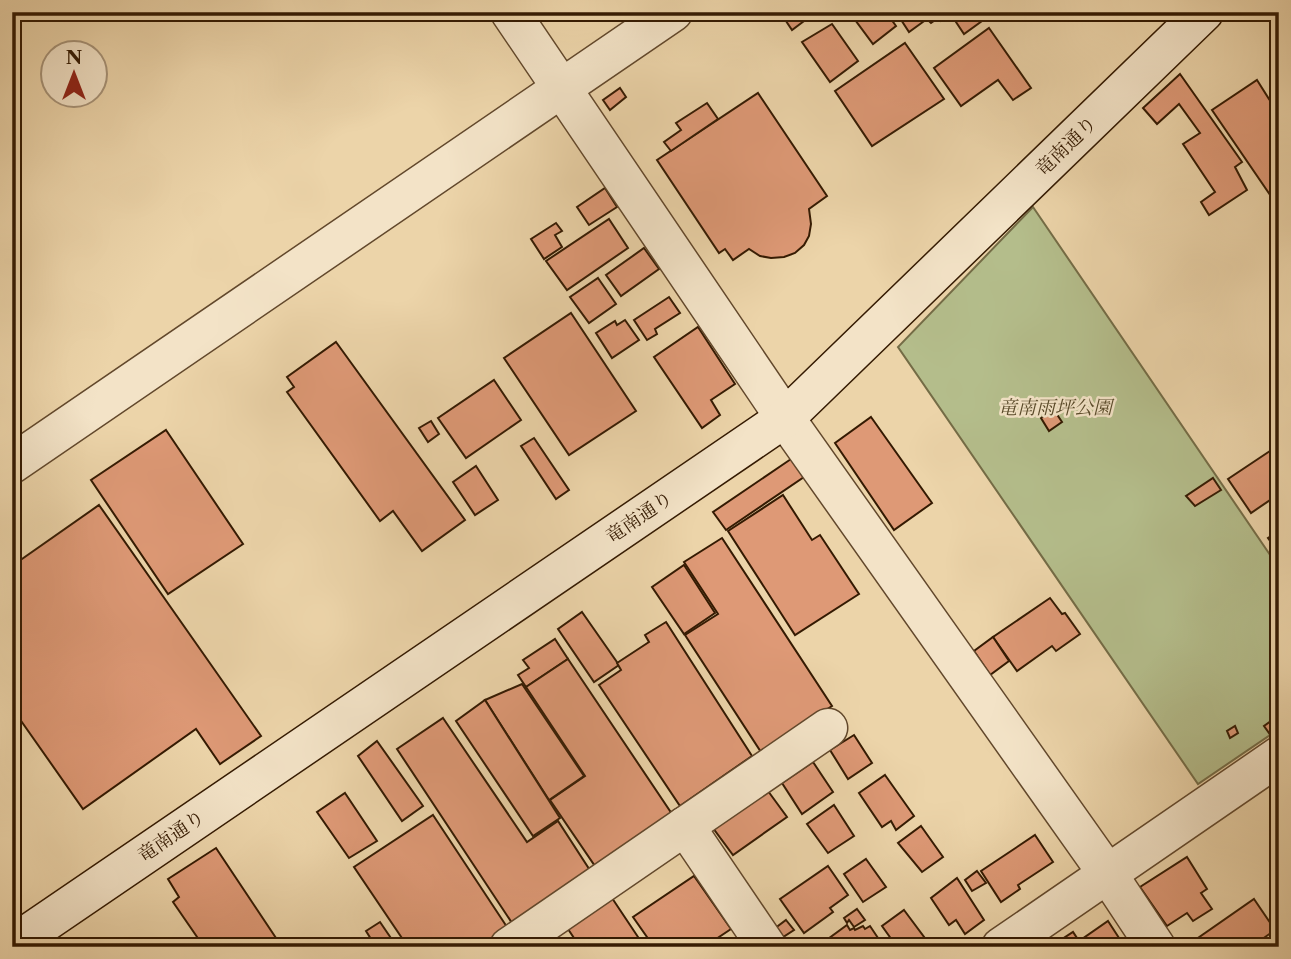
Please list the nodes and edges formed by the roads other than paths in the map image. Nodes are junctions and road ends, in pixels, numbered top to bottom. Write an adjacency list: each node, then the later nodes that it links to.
1 (510, 12): 4 (street)
2 (673, 12): 4 (street)
3 (1204, 12): 5 (street, 竜南通り)
4 (561, 90): 5 (street); 6 (street)
5 (785, 418): 10 (street); 11 (street, 竜南通り)
6 (12, 464)
7 (828, 728): 9 (street)
8 (1279, 756): 10 (street)
9 (685, 826): 12 (street); 13 (street)
10 (1107, 873): 14 (street); 15 (street)
11 (14, 944)
12 (509, 947)
13 (767, 947)
14 (1001, 947)
15 (1156, 947)

